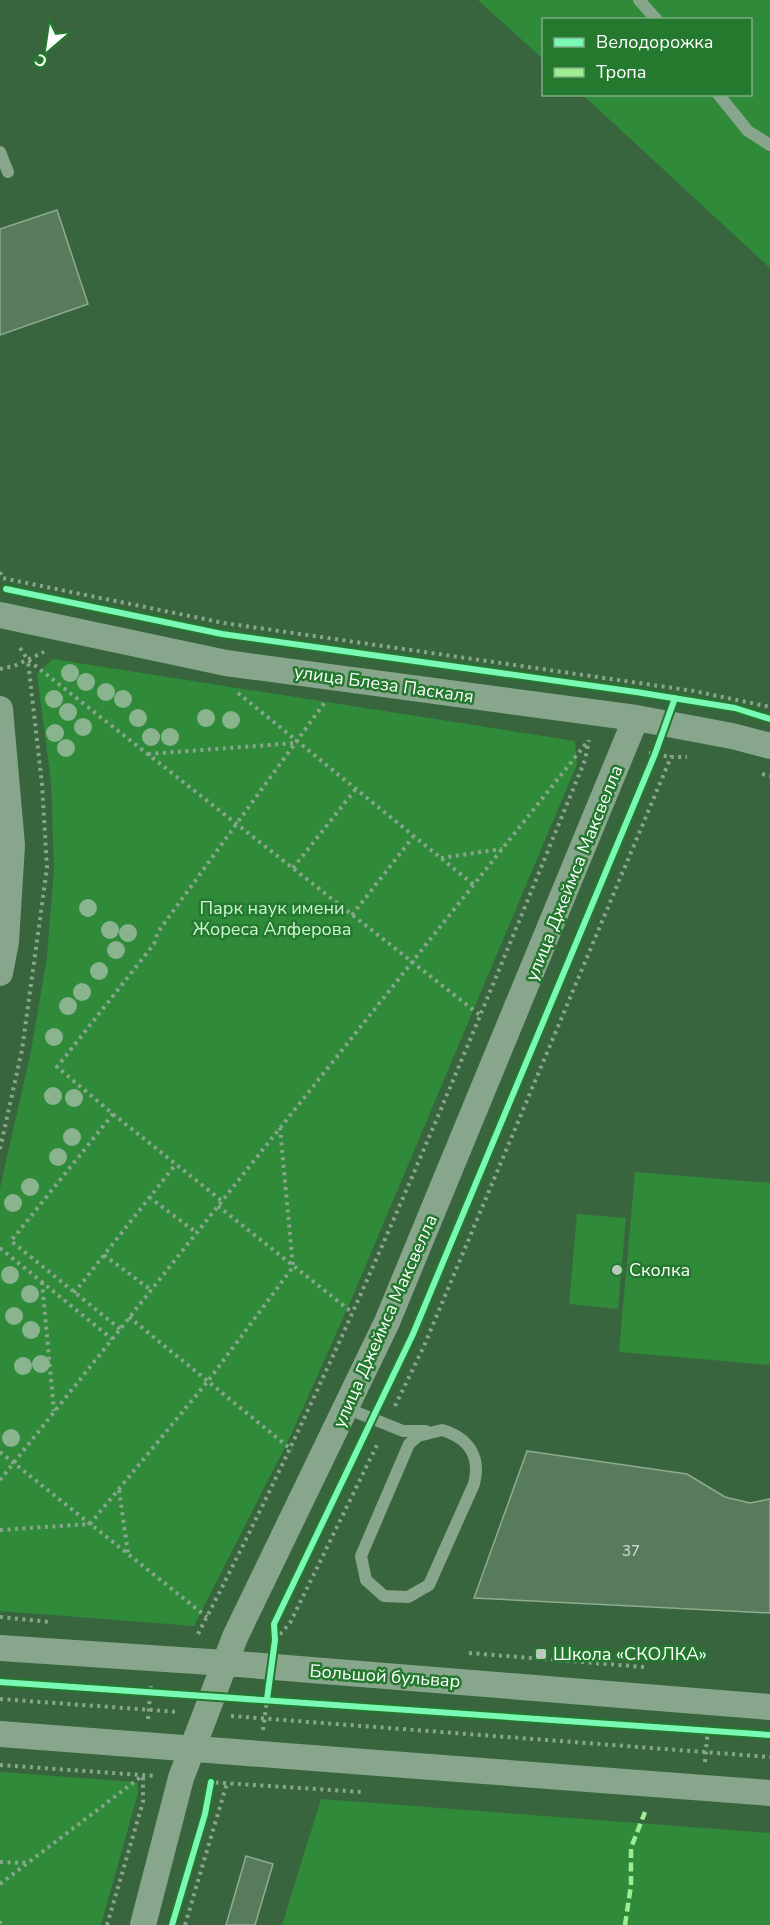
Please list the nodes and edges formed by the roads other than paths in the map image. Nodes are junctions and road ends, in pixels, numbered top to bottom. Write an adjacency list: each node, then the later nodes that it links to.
1 (639, 0): 2 (lane)
2 (655, 18)
3 (720, 96): 4 (lane)
4 (770, 145)
5 (0, 152): 6 (lane)
6 (8, 172)
7 (0, 615): 9 (street, улица Блеза Паскаля)
8 (0, 709): 11 (street)
9 (636, 718): 10 (street, улица Блеза Паскаля); 12 (street, улица Джеймса Максвелла)
10 (770, 746)
11 (0, 973)
12 (346, 1408): 13 (lane); 15 (street, улица Джеймса Максвелла)
13 (430, 1431): 13 (lane)
14 (0, 1648): 15 (street, Большой бульвар)
15 (225, 1663): 16 (street, Большой бульвар); 18 (street, улица Джеймса Максвелла)
16 (770, 1707)
17 (0, 1734): 18 (street)
18 (194, 1748): 19 (street); 20 (street, улица Джеймса Максвелла)
19 (770, 1793)
20 (143, 1925)

